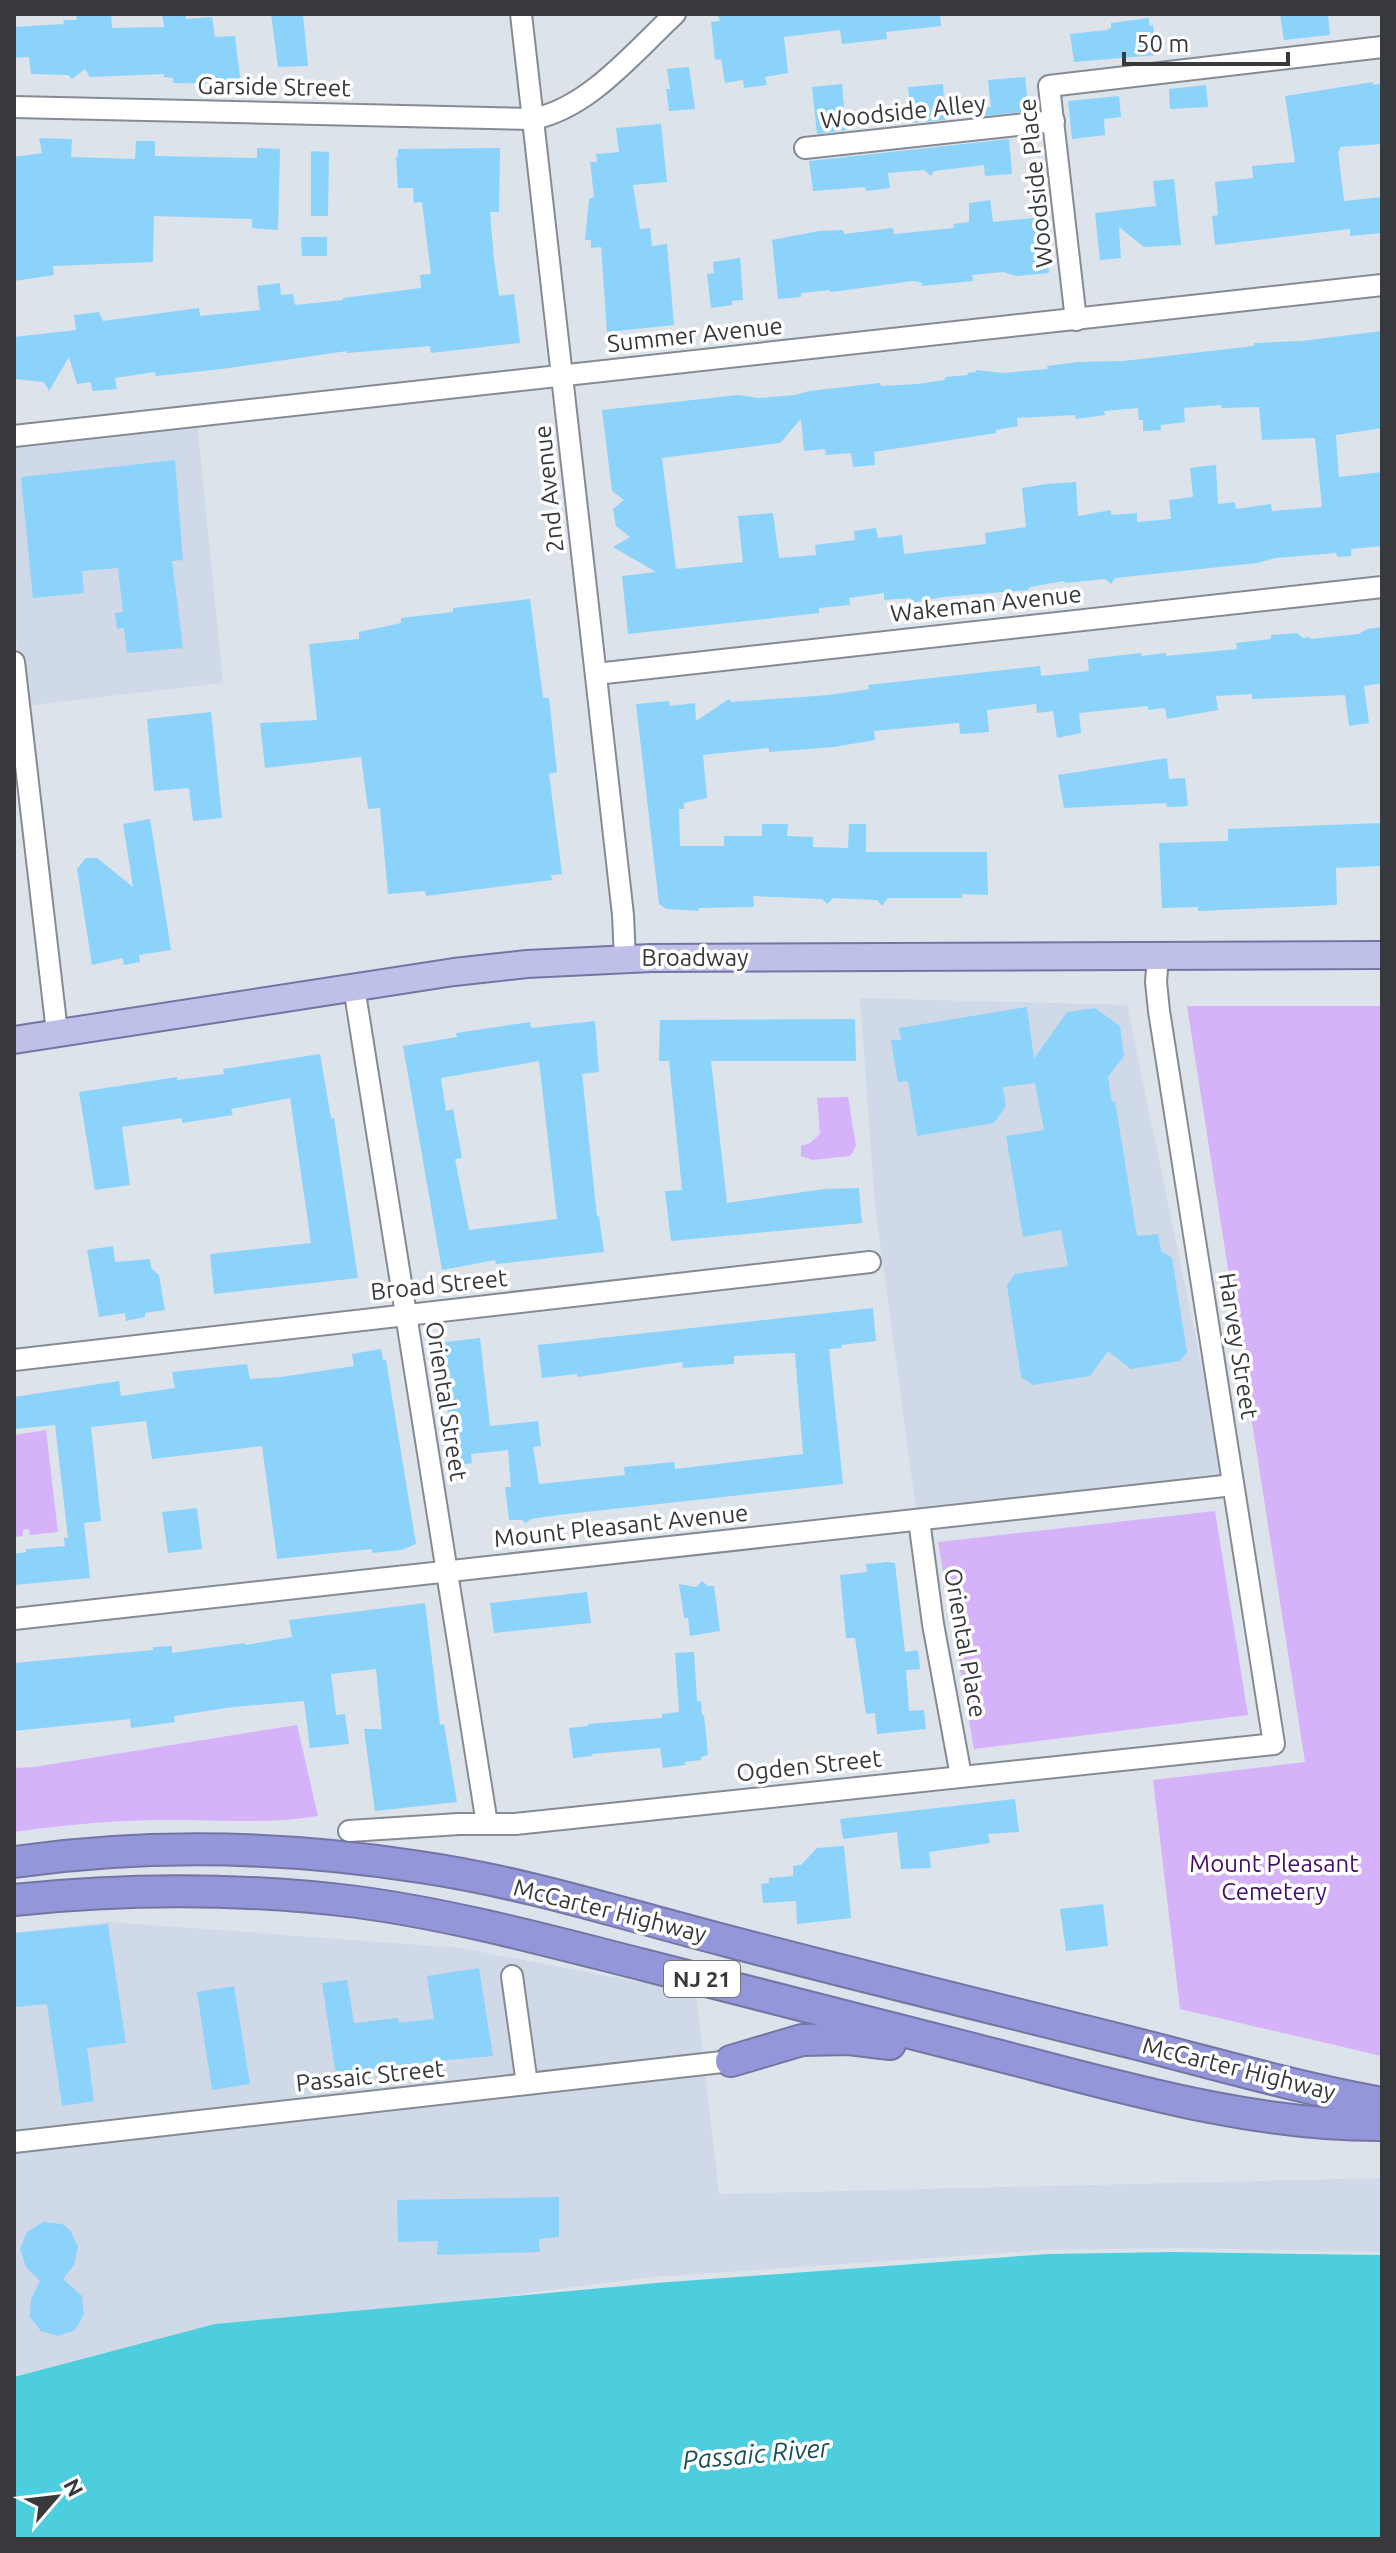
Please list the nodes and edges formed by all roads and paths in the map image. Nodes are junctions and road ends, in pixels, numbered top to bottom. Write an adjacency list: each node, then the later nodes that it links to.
1 (521, 14): 5 (street, 2nd Avenue)
2 (675, 14): 5 (street)
3 (1382, 47): 6 (street, Woodside Place)
4 (14, 107): 5 (street, Garside Street)
5 (533, 119): 10 (street, 2nd Avenue)
6 (1054, 121): 7 (street, Woodside Alley); 9 (street, Woodside Place)
7 (805, 148)
8 (1382, 285): 9 (street, Summer Avenue)
9 (1076, 320): 10 (street, Summer Avenue)
10 (562, 376): 11 (street, Summer Avenue); 14 (street, 2nd Avenue)
11 (14, 436)
12 (1382, 587): 14 (street, Wakeman Avenue)
13 (14, 662): 19 (street)
14 (596, 674): 17 (street, 2nd Avenue)
15 (1382, 955): 16 (main road, Broadway)
16 (1158, 956): 17 (main road, Broadway); 24 (street, Harvey Street)
17 (625, 959): 18 (main road, Broadway)
18 (354, 987): 19 (main road, Broadway); 22 (street, Oriental Street)
19 (57, 1032): 20 (main road, Broadway)
20 (14, 1040)
21 (870, 1262): 22 (street, Broad Street)
22 (406, 1315): 23 (street, Broad Street); 26 (street, Oriental Street)
23 (14, 1360)
24 (1233, 1485): 25 (street, Mount Pleasant Avenue); 28 (street, Harvey Street)
25 (919, 1520): 26 (street, Mount Pleasant Avenue); 29 (street, Oriental Place)
26 (447, 1572): 27 (street, Mount Pleasant Avenue); 30 (street, Oriental Street)
27 (14, 1619)
28 (1274, 1744): 29 (street, Ogden Street)
29 (961, 1776): 30 (street, Ogden Street)
30 (487, 1824): 31 (street, Ogden Street)
31 (349, 1831)
32 (14, 1862): 38 (highway, McCarter Highway / NJ 21)
33 (14, 1900): 35 (highway, McCarter Highway / NJ 21)
34 (512, 1976): 37 (street)
35 (1010, 2058): 36 (highway); 39 (highway, McCarter Highway / NJ 21)
36 (731, 2061): 37 (street, Passaic Street)
37 (527, 2084): 40 (street, Passaic Street)
38 (1382, 2103)
39 (1382, 2125)
40 (14, 2142)

